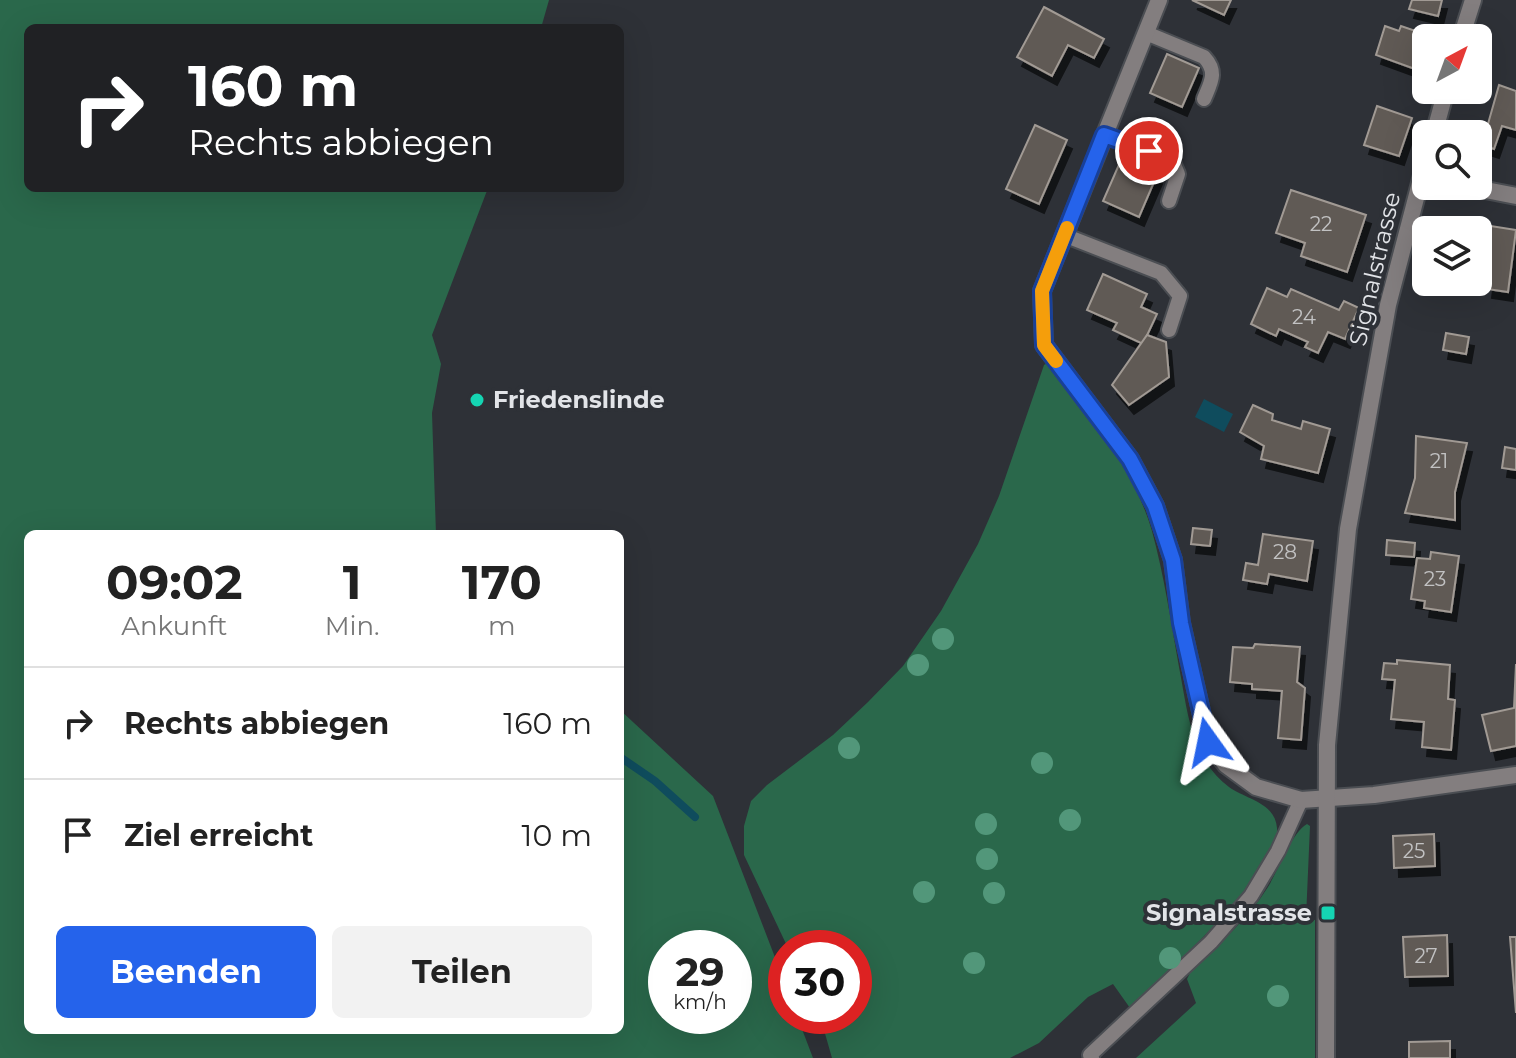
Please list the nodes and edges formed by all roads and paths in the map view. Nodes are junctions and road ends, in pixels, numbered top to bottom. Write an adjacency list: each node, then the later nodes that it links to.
1 (1159, 0): 4 (street)
2 (1473, 0): 3 (street)
3 (1465, 24)
4 (1146, 33): 5 (lane); 6 (street)
5 (1204, 99)
6 (1104, 135): 10 (lane); 11 (street)
7 (1492, 191): 8 (street)
8 (1516, 196)
9 (1417, 200): 14 (street, Signalstrasse)
10 (1169, 201)
11 (1064, 235): 12 (lane); 15 (street)
12 (1169, 330)
13 (1516, 775): 14 (street)
14 (1326, 797): 15 (street); 17 (street, Signalstrasse)
15 (1301, 800): 16 (lane)
16 (1092, 1058)
17 (1326, 1058)

